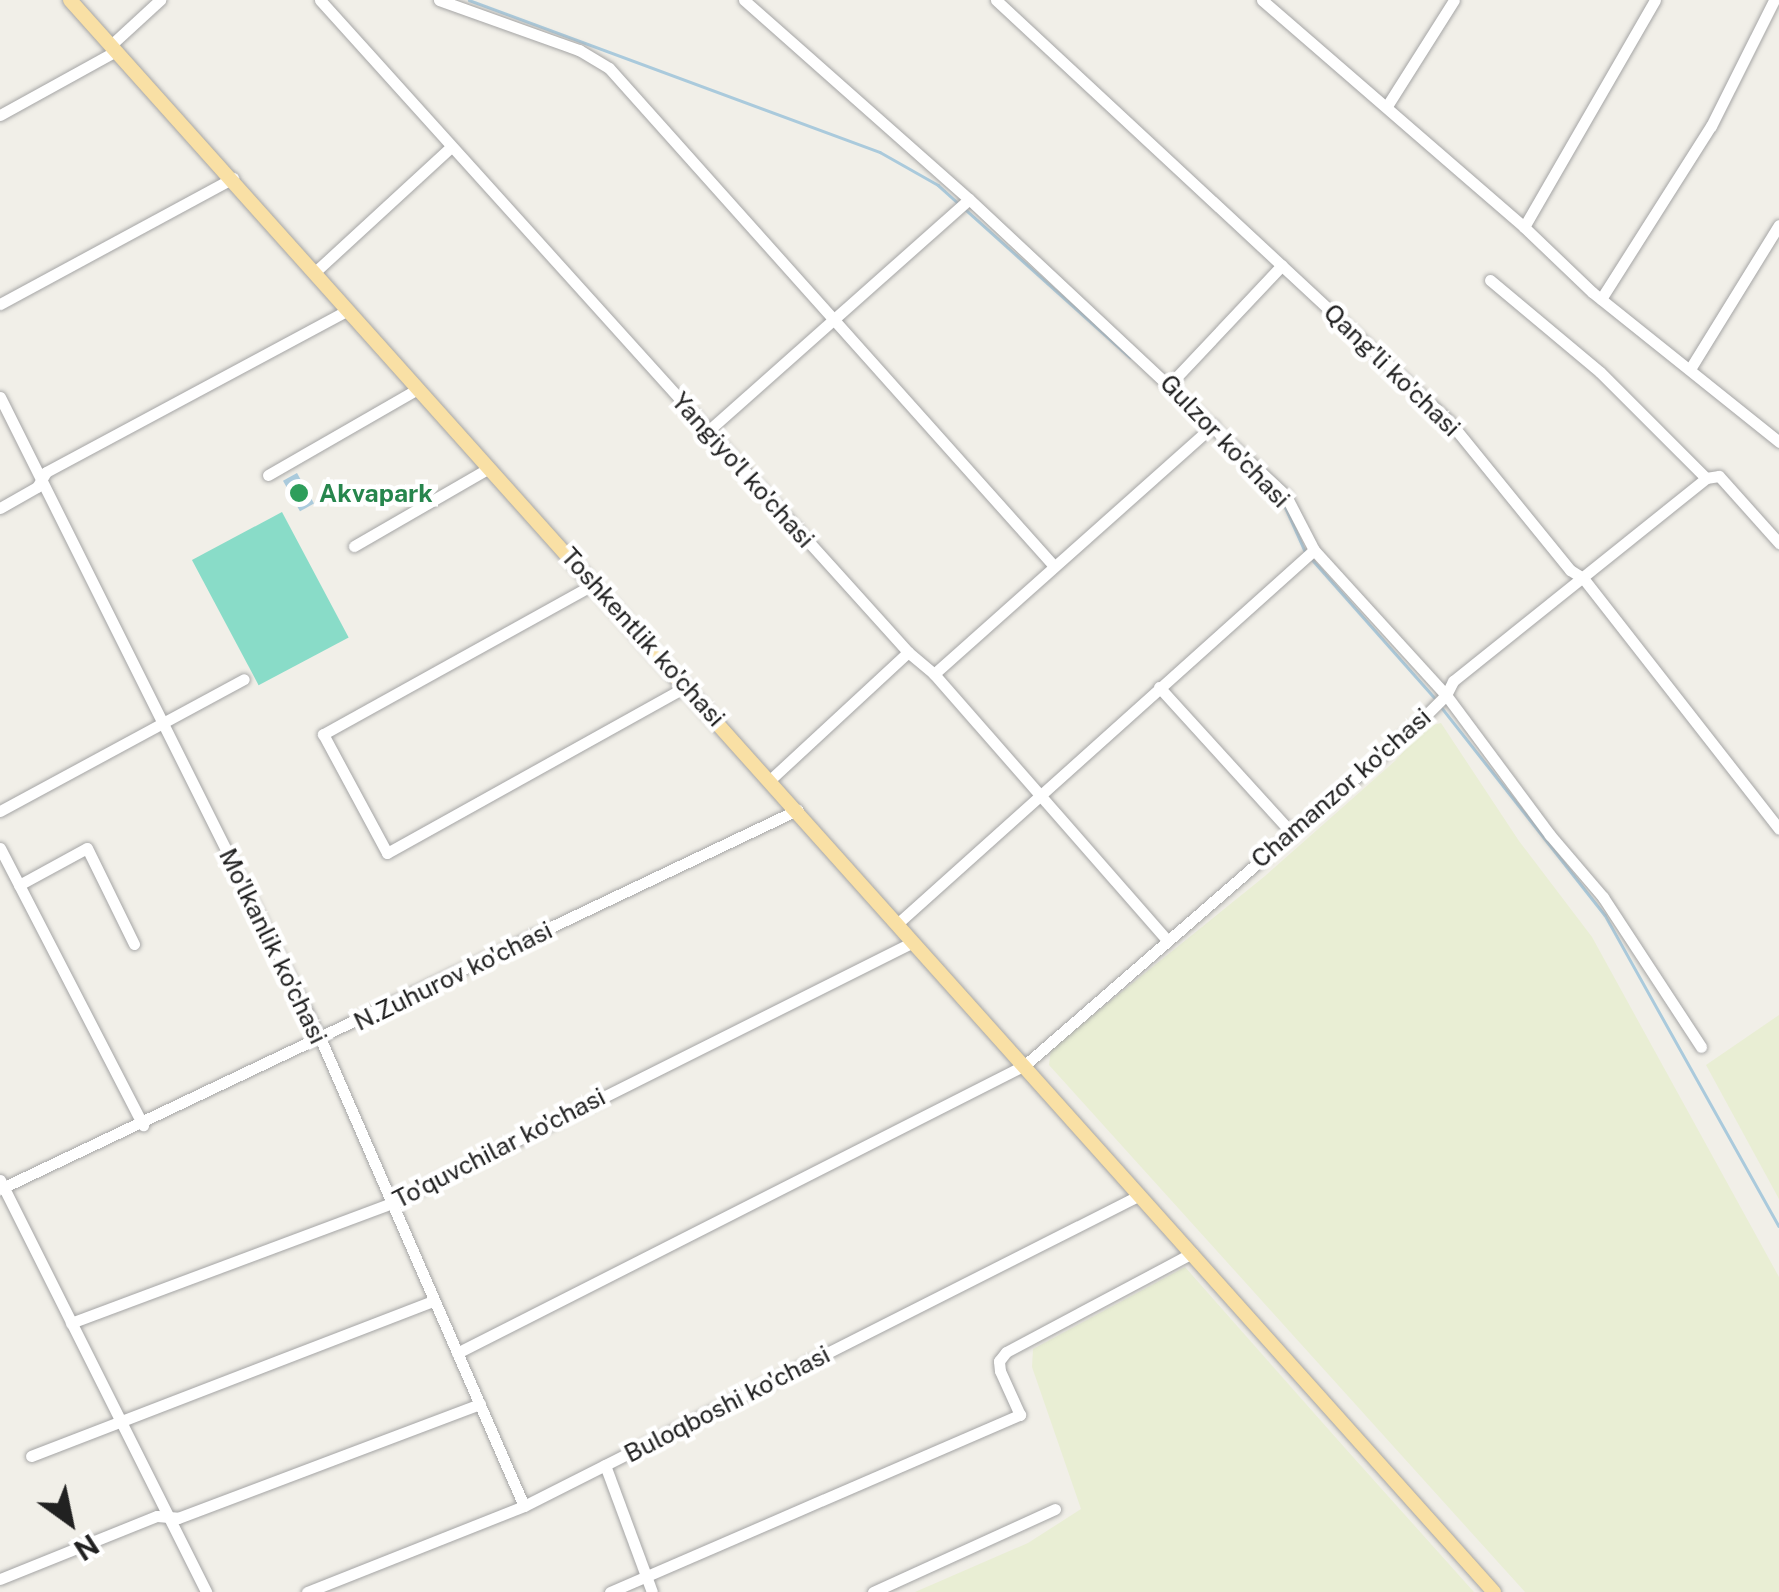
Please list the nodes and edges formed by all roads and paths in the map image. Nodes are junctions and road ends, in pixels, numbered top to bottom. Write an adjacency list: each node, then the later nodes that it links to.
1 (70, 0): 11 (main road, Toshkentlik ko'chasi)
2 (160, 0): 11 (street)
3 (320, 0): 14 (street, Yangiyo'l ko'chasi)
4 (439, 0): 25 (street)
5 (744, 0): 16 (street, Gulzor ko'chasi)
6 (996, 0): 19 (street, Qang'li ko'chasi)
7 (1262, 0): 12 (street)
8 (1454, 0): 12 (street)
9 (1656, 0): 18 (street)
10 (1774, 0): 22 (street)
11 (113, 48): 13 (street); 15 (main road, Toshkentlik ko'chasi)
12 (1387, 106): 18 (street)
13 (0, 115)
14 (450, 148): 20 (street); 31 (street, Yangiyo'l ko'chasi)
15 (233, 178): 20 (main road, Toshkentlik ko'chasi); 23 (street)
16 (969, 199): 25 (street); 27 (street, Gulzor ko'chasi)
17 (1779, 225): 26 (street)
18 (1524, 228): 22 (street)
19 (1282, 265): 27 (street); 42 (street, Qang'li ko'chasi)
20 (315, 272): 24 (main road, Toshkentlik ko'chasi)
21 (1490, 280): 35 (street)
22 (1601, 299): 26 (street)
23 (0, 304)
24 (348, 310): 28 (main road, Toshkentlik ko'chasi); 36 (street)
25 (834, 320): 31 (street); 41 (street)
26 (1690, 369): 32 (street)
27 (1170, 384): 30 (street, Gulzor ko'chasi)
28 (419, 388): 33 (main road, Toshkentlik ko'chasi); 34 (street)
29 (0, 397): 36 (street, Mo'lkanlik ko'chasi)
30 (1212, 424): 40 (street, Gulzor ko'chasi); 41 (street)
31 (708, 431): 44 (street, Yangiyo'l ko'chasi)
32 (1777, 436)
33 (489, 468): 39 (street); 43 (main road, Toshkentlik ko'chasi)
34 (268, 475)
35 (1706, 478): 38 (street); 42 (street, Chamanzor ko'chasi)
36 (42, 479): 37 (street); 50 (street, Mo'lkanlik ko'chasi)
37 (0, 508)
38 (1779, 543)
39 (354, 546)
40 (1314, 550): 48 (street); 49 (street, Gulzor ko'chasi)
41 (1053, 565): 45 (street)
42 (1583, 578): 49 (street, Chamanzor ko'chasi); 55 (street, Qang'li ko'chasi)
43 (594, 584): 47 (main road, Toshkentlik ko'chasi); 47 (street)
44 (908, 652): 45 (street, Yangiyo'l ko'chasi); 51 (street)
45 (934, 674): 52 (street, Yangiyo'l ko'chasi)
46 (244, 679): 50 (street)
47 (687, 686): 51 (main road, Toshkentlik ko'chasi)
48 (1159, 687): 52 (street); 56 (street)
49 (1446, 695): 56 (street, Chamanzor ko'chasi); 64 (street, Gulzor ko'chasi)
50 (163, 722): 54 (street); 63 (street, Mo'lkanlik ko'chasi)
51 (771, 779): 53 (main road, Toshkentlik ko'chasi)
52 (1040, 794): 59 (street); 60 (street, Yangiyo'l ko'chasi)
53 (796, 810): 59 (main road, Toshkentlik ko'chasi); 63 (street, N.Zuhurov ko'chasi)
54 (0, 812)
55 (1779, 829)
56 (1292, 832): 60 (street, Chamanzor ko'chasi)
57 (0, 848): 58 (street)
58 (19, 885): 62 (street); 66 (street)
59 (897, 924): 61 (main road, Toshkentlik ko'chasi)
60 (1166, 939): 65 (street, Chamanzor ko'chasi)
61 (913, 942): 65 (main road, Toshkentlik ko'chasi); 69 (street, To'quvchilar ko'chasi)
62 (134, 944)
63 (320, 1040): 66 (street, N.Zuhurov ko'chasi); 69 (street, Mo'lkanlik ko'chasi)
64 (1701, 1047)
65 (1025, 1065): 68 (main road, Toshkentlik ko'chasi); 73 (street, Chamanzor ko'chasi)
66 (143, 1125): 67 (street, N.Zuhurov ko'chasi)
67 (1, 1186): 72 (street)
68 (1138, 1196): 70 (main road, Toshkentlik ko'chasi); 77 (street, Buloqboshi ko'chasi)
69 (390, 1204): 71 (street, Mo'lkanlik ko'chasi); 72 (street, To'quvchilar ko'chasi)
70 (1192, 1253): 81 (street); 88 (main road, Toshkentlik ko'chasi)
71 (434, 1301): 73 (street, Mo'lkanlik ko'chasi); 75 (street)
72 (71, 1323): 75 (street)
73 (457, 1353): 74 (street, Mo'lkanlik ko'chasi)
74 (480, 1404): 78 (street, Mo'lkanlik ko'chasi); 80 (street)
75 (120, 1422): 76 (street); 80 (street)
76 (31, 1456)
77 (606, 1465): 78 (street, Buloqboshi ko'chasi); 81 (street)
78 (524, 1506): 84 (street, Buloqboshi ko'chasi)
79 (1055, 1509): 87 (street)
80 (169, 1518): 82 (street); 83 (street)
81 (646, 1578): 85 (street); 86 (street)
82 (0, 1579)
83 (206, 1592)
84 (307, 1592)
85 (610, 1592)
86 (652, 1592)
87 (874, 1592)
88 (1494, 1592)

